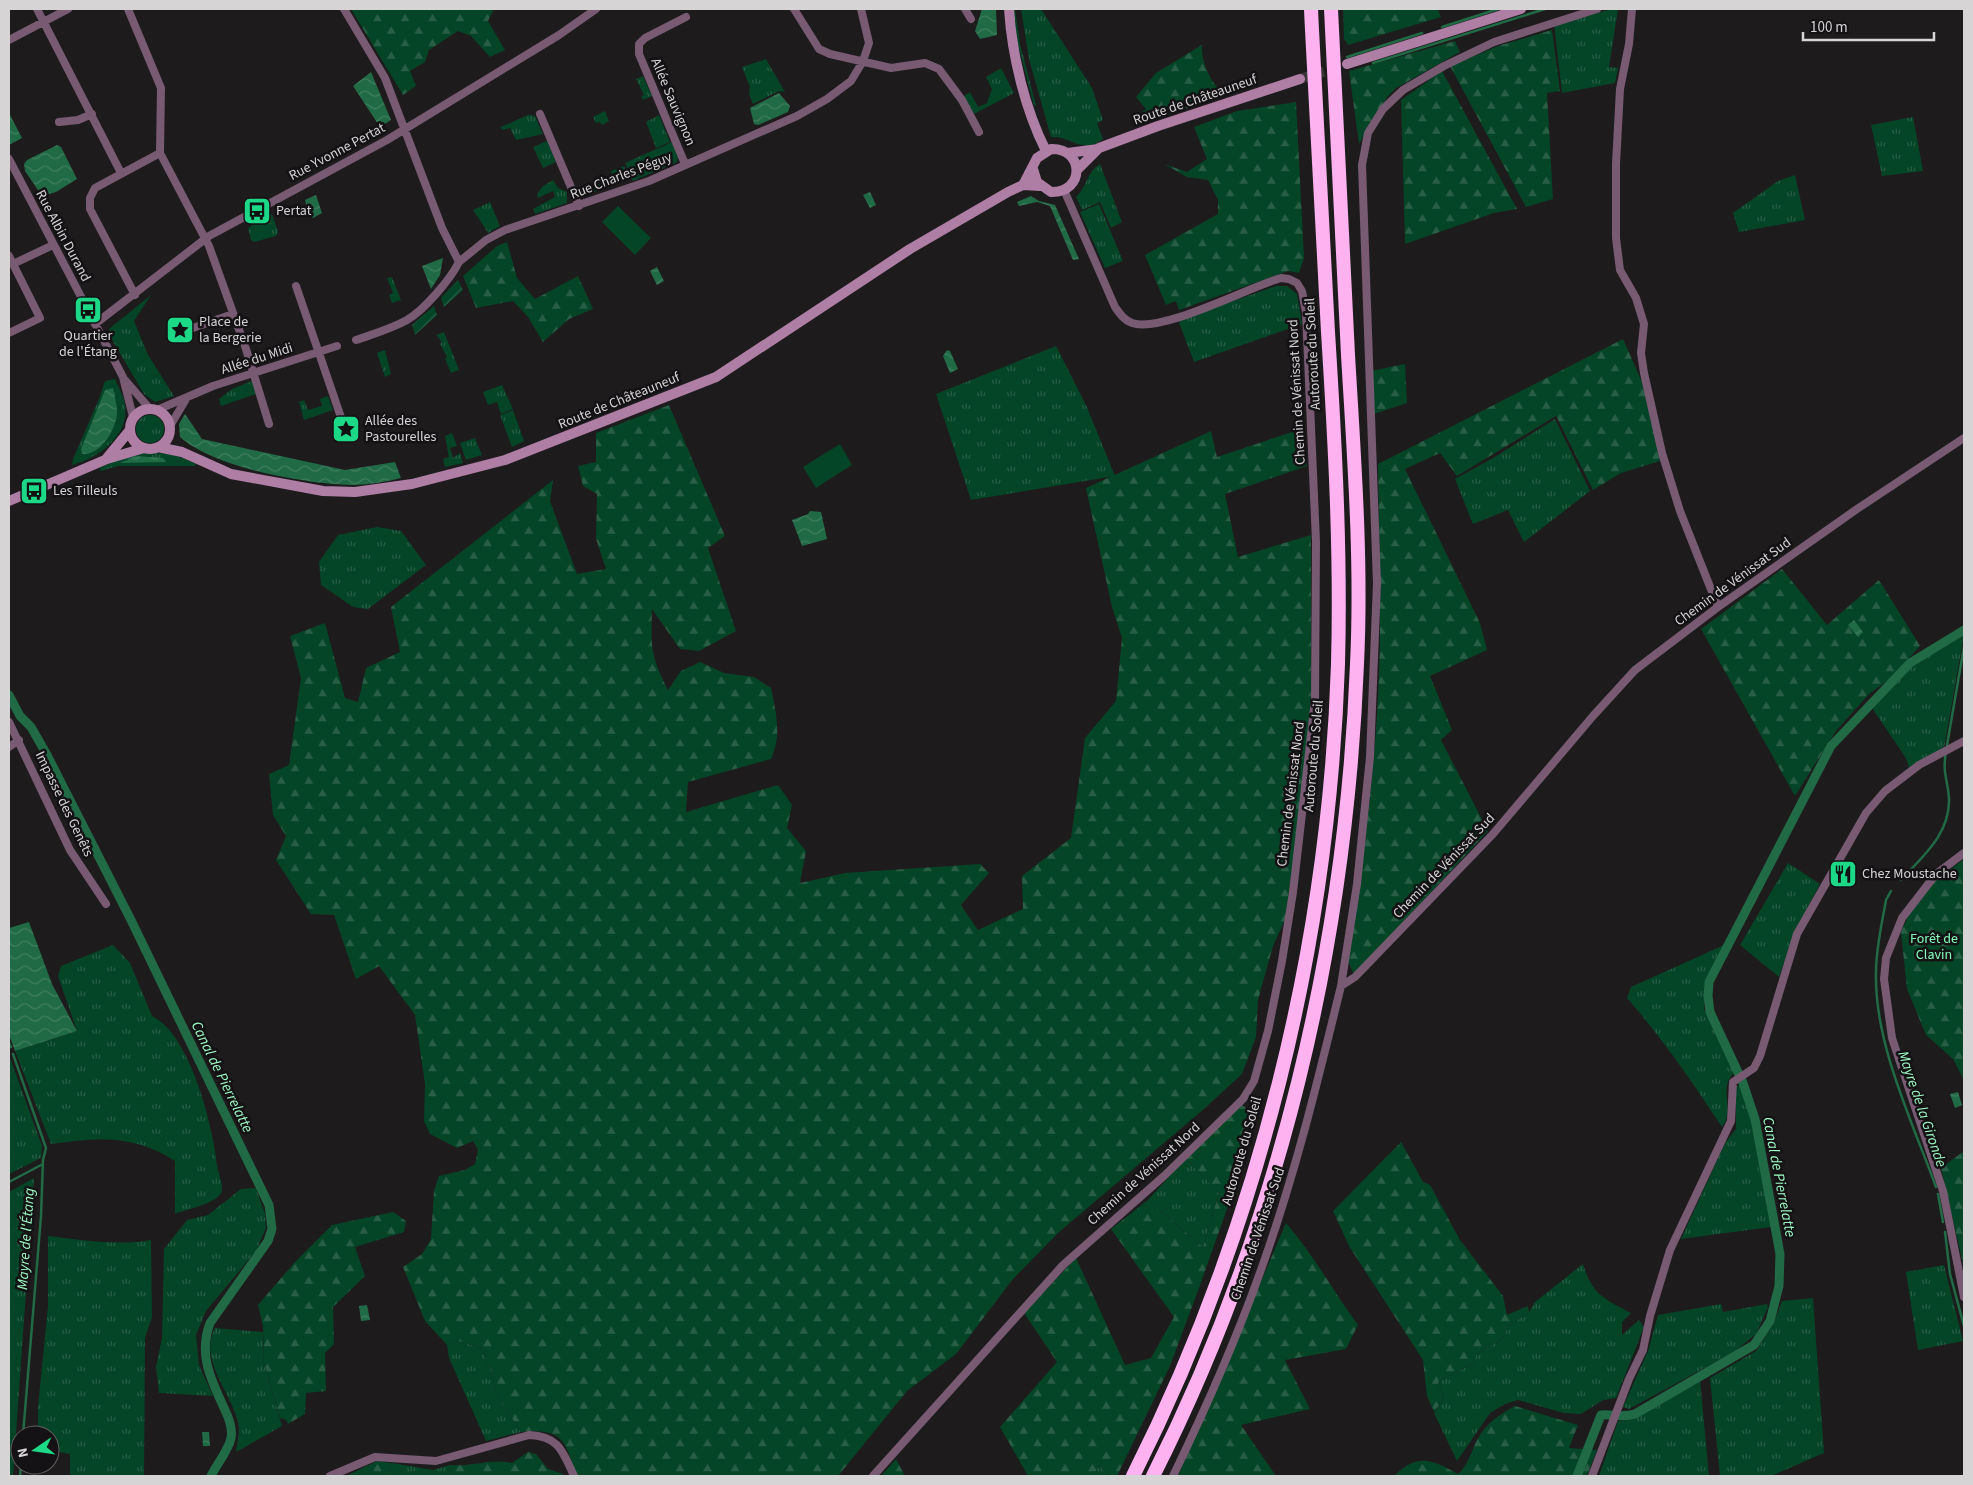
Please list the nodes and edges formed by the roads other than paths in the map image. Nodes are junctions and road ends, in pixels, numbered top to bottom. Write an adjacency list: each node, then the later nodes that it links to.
1 (37, 9): 17 (street)
2 (68, 9): 17 (street)
3 (128, 9): 29 (street)
4 (344, 9): 25 (street)
5 (596, 9): 25 (street, Rue Yvonne Pertat)
6 (794, 9): 19 (street)
7 (861, 9): 19 (street, Rue Charles Péguy)
8 (966, 9): 16 (street)
9 (1009, 9): 28 (main road)
10 (1311, 9): 83 (highway, Autoroute du Soleil)
11 (1331, 9): 84 (highway)
12 (1520, 9): 20 (main road)
13 (1597, 9): 78 (street)
14 (1632, 9): 71 (street)
15 (686, 17): 32 (street, Allée Sauvignon)
16 (971, 19)
17 (44, 22): 18 (street); 22 (street)
18 (9, 40)
19 (863, 61): 26 (street); 32 (street, Rue Charles Péguy)
20 (1347, 64)
21 (1300, 79): 27 (main road, Route de Châteauneuf)
22 (92, 114): 24 (street); 35 (street)
23 (540, 114): 39 (street)
24 (59, 122)
25 (404, 130): 40 (street, Rue Yvonne Pertat); 43 (street)
26 (979, 132)
27 (1099, 148): 30 (main road, Route de Châteauneuf); 34 (main road, Route de Châteauneuf)
28 (1046, 151): 30 (main road, Route de Châteauneuf); 33 (main road, Route de Châteauneuf)
29 (160, 153): 35 (street); 40 (street)
30 (1068, 153): 34 (main road)
31 (9, 159): 41 (street, Rue Albin Durand)
32 (685, 164): 39 (street, Rue Charles Péguy)
33 (1033, 169): 36 (main road, Route de Châteauneuf); 37 (main road)
34 (1077, 170): 38 (main road, Route de Châteauneuf)
35 (121, 173): 46 (street)
36 (1023, 185): 37 (main road); 68 (main road, Route de Châteauneuf)
37 (1040, 186): 38 (main road)
38 (1064, 190): 82 (street, Chemin de Vénissat Nord)
39 (579, 206): 43 (street, Rue Charles Péguy)
40 (206, 239): 46 (street, Rue Yvonne Pertat); 48 (street)
41 (53, 245): 44 (street); 50 (street, Rue Albin Durand)
42 (9, 256): 44 (street)
43 (459, 262): 53 (street, Rue Charles Péguy)
44 (13, 264): 49 (street)
45 (296, 286): 55 (street)
46 (135, 295): 50 (street, Rue Yvonne Pertat)
47 (48, 314): 49 (street)
48 (233, 314): 51 (street); 56 (street)
49 (40, 318): 52 (street)
50 (95, 324): 57 (street, Rue Albin Durand)
51 (177, 330)
52 (9, 333)
53 (356, 340)
54 (337, 346): 55 (street, Allée du Midi)
55 (320, 352): 56 (street, Allée du Midi); 64 (street)
56 (254, 373): 58 (street, Allée du Midi); 61 (street)
57 (123, 377): 59 (street, Rue Albin Durand); 60 (street, Rue Albin Durand)
58 (186, 399): 59 (street, Allée du Midi); 63 (street)
59 (154, 410): 60 (main road); 63 (main road)
60 (134, 417): 62 (main road)
61 (269, 424)
62 (130, 430): 67 (main road); 69 (main road)
63 (169, 430): 66 (main road); 68 (main road, Route de Châteauneuf)
64 (346, 432)
65 (1964, 438): 71 (street, Chemin de Vénissat Sud)
66 (158, 447): 67 (main road); 68 (main road, Route de Châteauneuf)
67 (144, 448): 69 (main road)
68 (182, 452)
69 (106, 459): 70 (main road)
70 (9, 502)
71 (1718, 607): 78 (street, Chemin de Vénissat Sud)
72 (9, 722): 73 (street, Impasse des Genêts)
73 (18, 740): 75 (street); 77 (street, Impasse des Genêts)
74 (1964, 741): 86 (street)
75 (9, 747)
76 (1964, 852): 79 (street)
77 (106, 904)
78 (1341, 986): 85 (street, Chemin de Vénissat Sud)
79 (1964, 1297)
80 (330, 1476): 81 (street)
81 (574, 1476)
82 (873, 1476)
83 (1133, 1476)
84 (1153, 1476)
85 (1173, 1476)
86 (1592, 1476)

